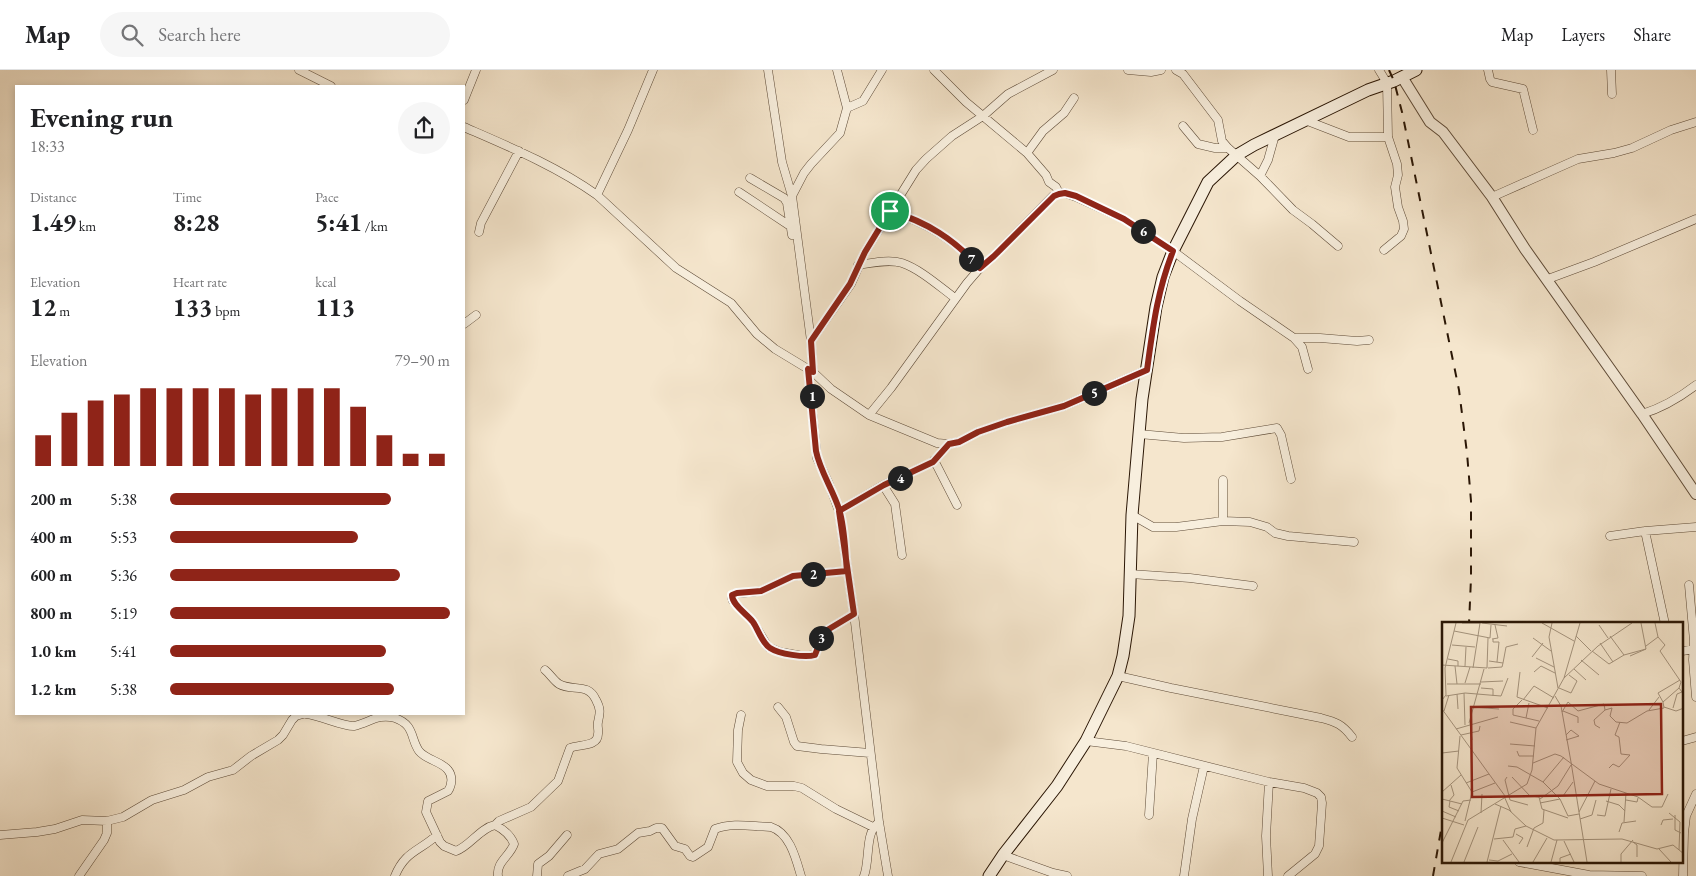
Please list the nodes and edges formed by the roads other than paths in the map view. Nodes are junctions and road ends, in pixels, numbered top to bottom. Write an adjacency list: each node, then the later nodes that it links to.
1 (299, 70): 17 (street)
2 (319, 70): 17 (street)
3 (476, 70): 21 (street)
4 (653, 70): 39 (street)
5 (768, 70): 40 (street)
6 (838, 70): 23 (street)
7 (882, 70): 23 (street)
8 (934, 70): 24 (street)
9 (1053, 70): 24 (street)
10 (1128, 70): 11 (street)
11 (1161, 70)
12 (1176, 70): 33 (street)
13 (1379, 70): 18 (street)
14 (1488, 70): 29 (street)
15 (1611, 70): 20 (street)
16 (1409, 73): 18 (main road); 41 (street)
17 (321, 81): 19 (street)
18 (1387, 83): 25 (main road); 31 (street)
19 (329, 85)
20 (1612, 94)
21 (465, 98)
22 (1074, 98): 34 (street)
23 (847, 108): 40 (street)
24 (983, 116): 34 (street); 42 (street)
25 (1306, 120): 30 (main road); 31 (street)
26 (1696, 122): 41 (street)
27 (1183, 126): 33 (street)
28 (465, 128): 32 (street)
29 (1533, 130)
30 (1275, 135): 33 (main road); 35 (street)
31 (1388, 137): 48 (street)
32 (519, 151): 39 (street); 45 (street)
33 (1232, 152): 35 (street); 49 (main road)
34 (1027, 153): 38 (street)
35 (1260, 176): 47 (street)
36 (750, 178): 44 (street)
37 (738, 192): 44 (street)
38 (1059, 194): 49 (street); 51 (street)
39 (597, 195): 60 (street)
40 (792, 196): 46 (street)
41 (1492, 197): 52 (street)
42 (890, 211): 50 (street); 51 (street)
43 (1696, 219): 52 (street)
44 (790, 226): 46 (street)
45 (479, 232)
46 (798, 244): 58 (street)
47 (1338, 246)
48 (1384, 250)
49 (1173, 251): 56 (street); 61 (main road)
50 (858, 265): 53 (street); 58 (street)
51 (980, 268): 53 (street)
52 (1548, 279): 63 (street)
53 (955, 298): 64 (street)
54 (476, 315): 55 (street)
55 (465, 323)
56 (1294, 338): 57 (street); 59 (street)
57 (1369, 340)
58 (811, 341): 60 (street)
59 (1308, 368)
60 (811, 370): 64 (street); 73 (street)
61 (1147, 370): 65 (main road); 66 (street)
62 (1696, 385): 63 (street)
63 (1642, 414): 71 (street)
64 (869, 415): 66 (street)
65 (1140, 434): 68 (street); 74 (main road)
66 (949, 444): 67 (street)
67 (934, 460): 70 (street); 72 (street)
68 (1291, 479)
69 (1223, 480): 75 (street)
70 (884, 485): 73 (street); 80 (street)
71 (1696, 494)
72 (957, 506)
73 (839, 511): 81 (street)
74 (1132, 515): 75 (street); 82 (main road)
75 (1223, 521): 79 (street)
76 (1696, 527): 77 (street)
77 (1645, 531): 78 (street); 86 (street)
78 (1610, 536)
79 (1354, 542)
80 (902, 555)
81 (847, 571): 85 (street); 85 (street)
82 (1130, 574): 84 (street); 89 (main road)
83 (1689, 585): 87 (street)
84 (1253, 586)
85 (854, 614): 98 (street)
86 (1665, 622)
87 (1695, 650): 90 (street)
88 (545, 670): 106 (street)
89 (1118, 676): 96 (street); 97 (main road)
90 (1696, 697)
91 (778, 707): 98 (street)
92 (300, 715): 104 (street)
93 (309, 715): 95 (street)
94 (741, 715): 105 (street)
95 (368, 717): 109 (street)
96 (1352, 737)
97 (1086, 741): 99 (street); 111 (main road)
98 (870, 753): 105 (street)
99 (1153, 753): 100 (street); 103 (street)
100 (1204, 766): 101 (street); 123 (street)
101 (1269, 782): 124 (street); 125 (street)
102 (1696, 794): 107 (street)
103 (1149, 815)
104 (107, 821): 108 (street); 113 (street)
105 (876, 824): 119 (street); 120 (street)
106 (495, 825): 109 (street); 115 (street)
107 (1684, 833)
108 (0, 835)
109 (437, 835): 114 (street)
110 (567, 835): 116 (street)
111 (1003, 855): 121 (main road); 122 (street)
112 (1530, 864): 126 (street)
113 (79, 876)
114 (396, 876)
115 (498, 876)
116 (537, 876)
117 (568, 876): 118 (street)
118 (802, 876)
119 (864, 876)
120 (888, 876)
121 (989, 876)
122 (1067, 876)
123 (1184, 876)
124 (1268, 876)
125 (1288, 876)
126 (1642, 876)

